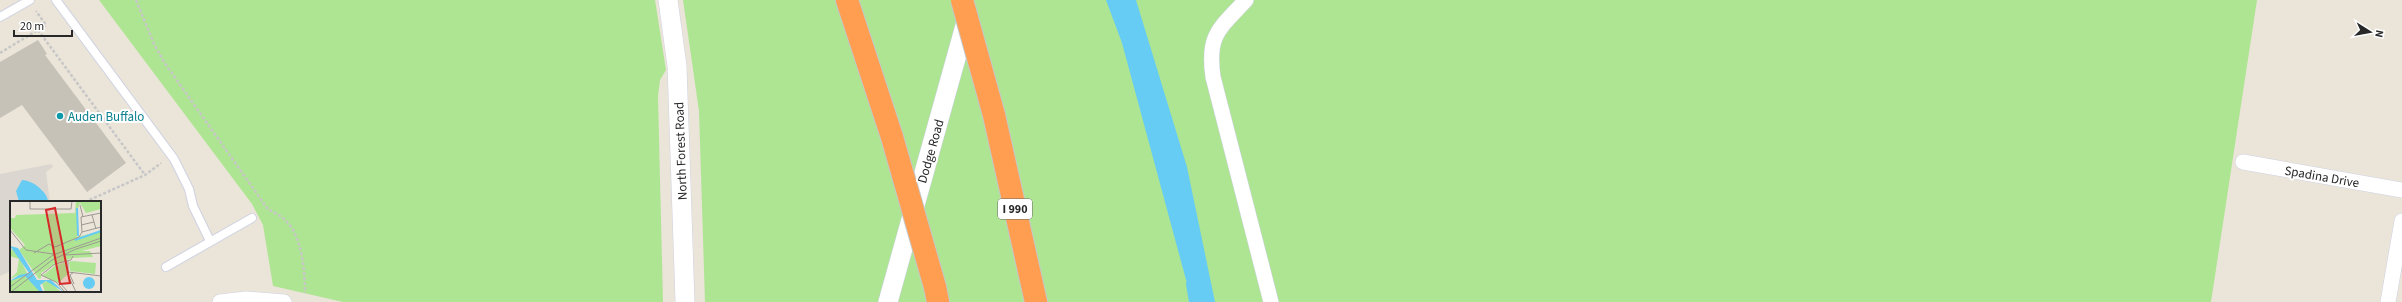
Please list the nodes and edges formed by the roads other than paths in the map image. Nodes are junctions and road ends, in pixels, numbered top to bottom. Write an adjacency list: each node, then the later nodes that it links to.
1 (30, 0): 8 (lane)
2 (56, 0): 13 (lane)
3 (668, 0): 18 (street, North Forest Road)
4 (847, 0): 15 (highway, bridge)
5 (962, 0): 20 (highway, I 990, bridge)
6 (972, 0): 19 (street, Dodge Road)
7 (1246, 0): 21 (street)
8 (0, 17)
9 (2243, 162): 10 (street, Spadina Drive)
10 (2402, 190)
11 (252, 218): 13 (lane)
12 (2402, 221): 22 (street)
13 (210, 242): 14 (lane)
14 (166, 267)
15 (936, 294)
16 (220, 302): 17 (street)
17 (284, 302)
18 (685, 302)
19 (888, 302)
20 (1036, 302)
21 (1271, 302)
22 (2388, 302)

